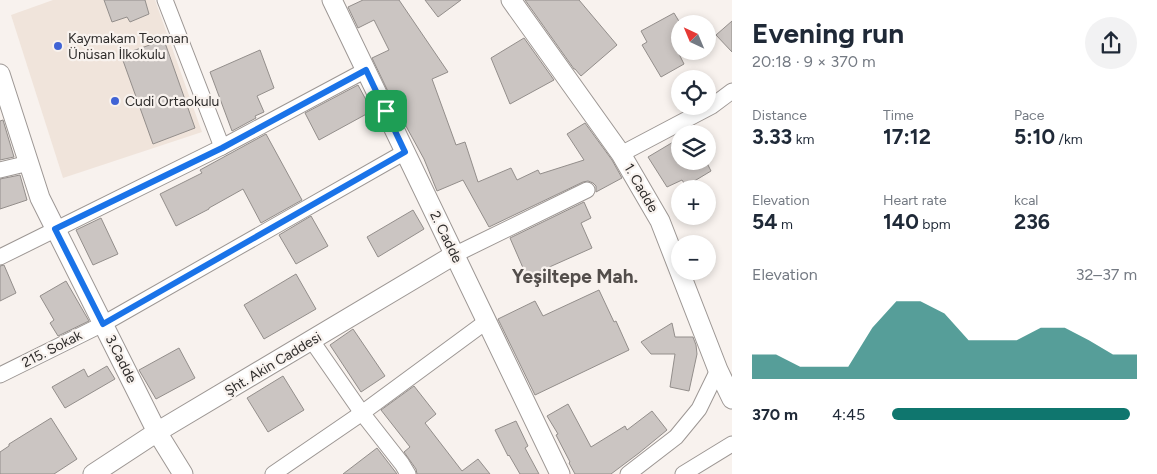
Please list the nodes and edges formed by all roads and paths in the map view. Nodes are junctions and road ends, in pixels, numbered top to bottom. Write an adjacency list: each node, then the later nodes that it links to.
1 (165, 0): 7 (street)
2 (332, 0): 4 (street, 2. Cadde)
3 (511, 0): 9 (street, 1. Cadde)
4 (366, 70): 7 (street); 8 (street, 2. Cadde)
5 (0, 74): 10 (street, 3.Cadde)
6 (732, 91): 9 (street)
7 (222, 148): 13 (street)
8 (405, 152): 14 (street, 2. Cadde); 17 (street, 215. Sokak)
9 (622, 154): 19 (street, 1. Cadde)
10 (29, 163): 11 (street); 13 (street, 3.Cadde)
11 (0, 170)
12 (587, 190): 14 (street)
13 (55, 229): 15 (street); 17 (street, 3.Cadde)
14 (454, 255): 16 (street, 2. Cadde); 18 (street, Şht. Akin Caddesi)
15 (0, 257)
16 (487, 322): 22 (street); 29 (street, 2. Cadde)
17 (103, 324): 20 (street, 215. Sokak); 23 (street, 3.Cadde)
18 (312, 341): 22 (street); 23 (street, Şht. Akin Caddesi)
19 (718, 370): 21 (street, 1. Cadde); 30 (street)
20 (0, 375)
21 (732, 399)
22 (362, 413): 27 (street); 28 (street)
23 (158, 432): 25 (street, Şht. Akin Caddesi); 26 (street, 3.Cadde)
24 (732, 444): 31 (street)
25 (93, 474)
26 (183, 474)
27 (273, 474)
28 (408, 474)
29 (560, 474)
30 (628, 474)
31 (683, 474)

